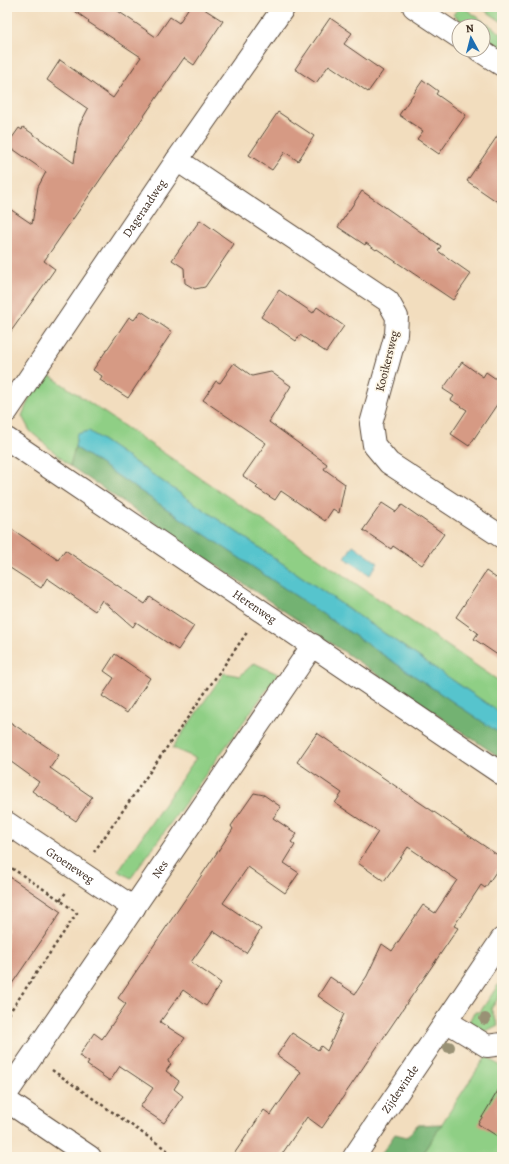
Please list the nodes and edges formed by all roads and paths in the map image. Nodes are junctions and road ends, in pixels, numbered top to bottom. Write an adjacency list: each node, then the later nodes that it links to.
1 (284, 7): 6 (street, Dageraadweg)
2 (414, 7): 3 (street)
3 (451, 32)
4 (490, 58): 5 (street)
5 (502, 66)
6 (178, 160): 7 (street, Dageraadweg); 9 (street, Kooikersweg)
7 (7, 411)
8 (7, 438): 10 (street, Herenweg)
9 (502, 537)
10 (262, 611): 11 (street, Herenweg); 15 (path)
11 (313, 645): 12 (street, Herenweg); 17 (street, Nes)
12 (502, 774)
13 (7, 823): 15 (street, Groeneweg)
14 (7, 865): 16 (path)
15 (81, 872): 16 (path); 17 (street, Groeneweg)
16 (60, 900): 19 (path)
17 (134, 908): 22 (street, Nes)
18 (502, 939): 20 (street, Zijdewinde)
19 (7, 1016)
20 (446, 1021): 21 (street); 27 (street, Zijdewinde)
21 (502, 1044)
22 (32, 1056): 23 (street, Nes); 26 (path)
23 (7, 1093)
24 (7, 1101): 25 (street)
25 (90, 1157)
26 (177, 1157)
27 (354, 1157)

